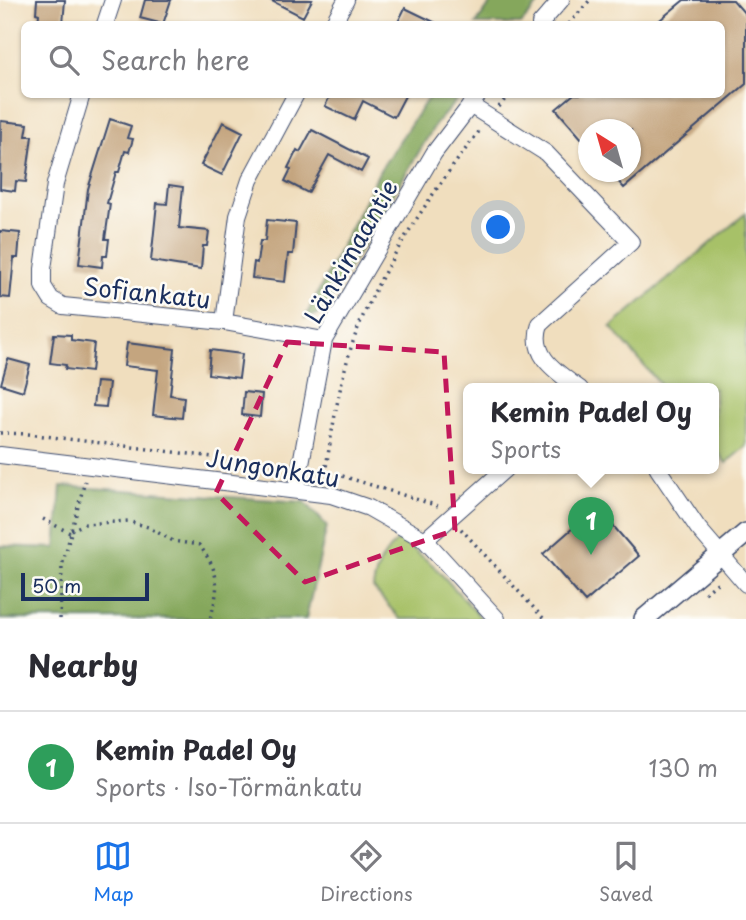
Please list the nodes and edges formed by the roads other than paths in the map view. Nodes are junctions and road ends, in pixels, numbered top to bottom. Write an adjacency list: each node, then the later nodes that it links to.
1 (113, 0): 4 (street)
2 (346, 0): 5 (street)
3 (561, 0): 6 (street)
4 (106, 21)
5 (335, 21)
6 (543, 21)
7 (81, 98): 10 (street, Sofiankatu)
8 (294, 98): 10 (street)
9 (474, 100): 11 (street, Länkimaantie); 12 (street)
10 (224, 322): 11 (street, Sofiankatu)
11 (324, 340): 16 (street, Länkimaantie)
12 (572, 383)
13 (0, 455): 16 (street, Jungonkatu)
14 (500, 474): 18 (street)
15 (661, 474): 19 (street)
16 (296, 490): 18 (street, Jungonkatu)
17 (746, 533): 19 (street)
18 (425, 540): 21 (street, Jungonkatu)
19 (720, 554): 20 (street); 22 (street)
20 (746, 584)
21 (497, 619)
22 (644, 619)

